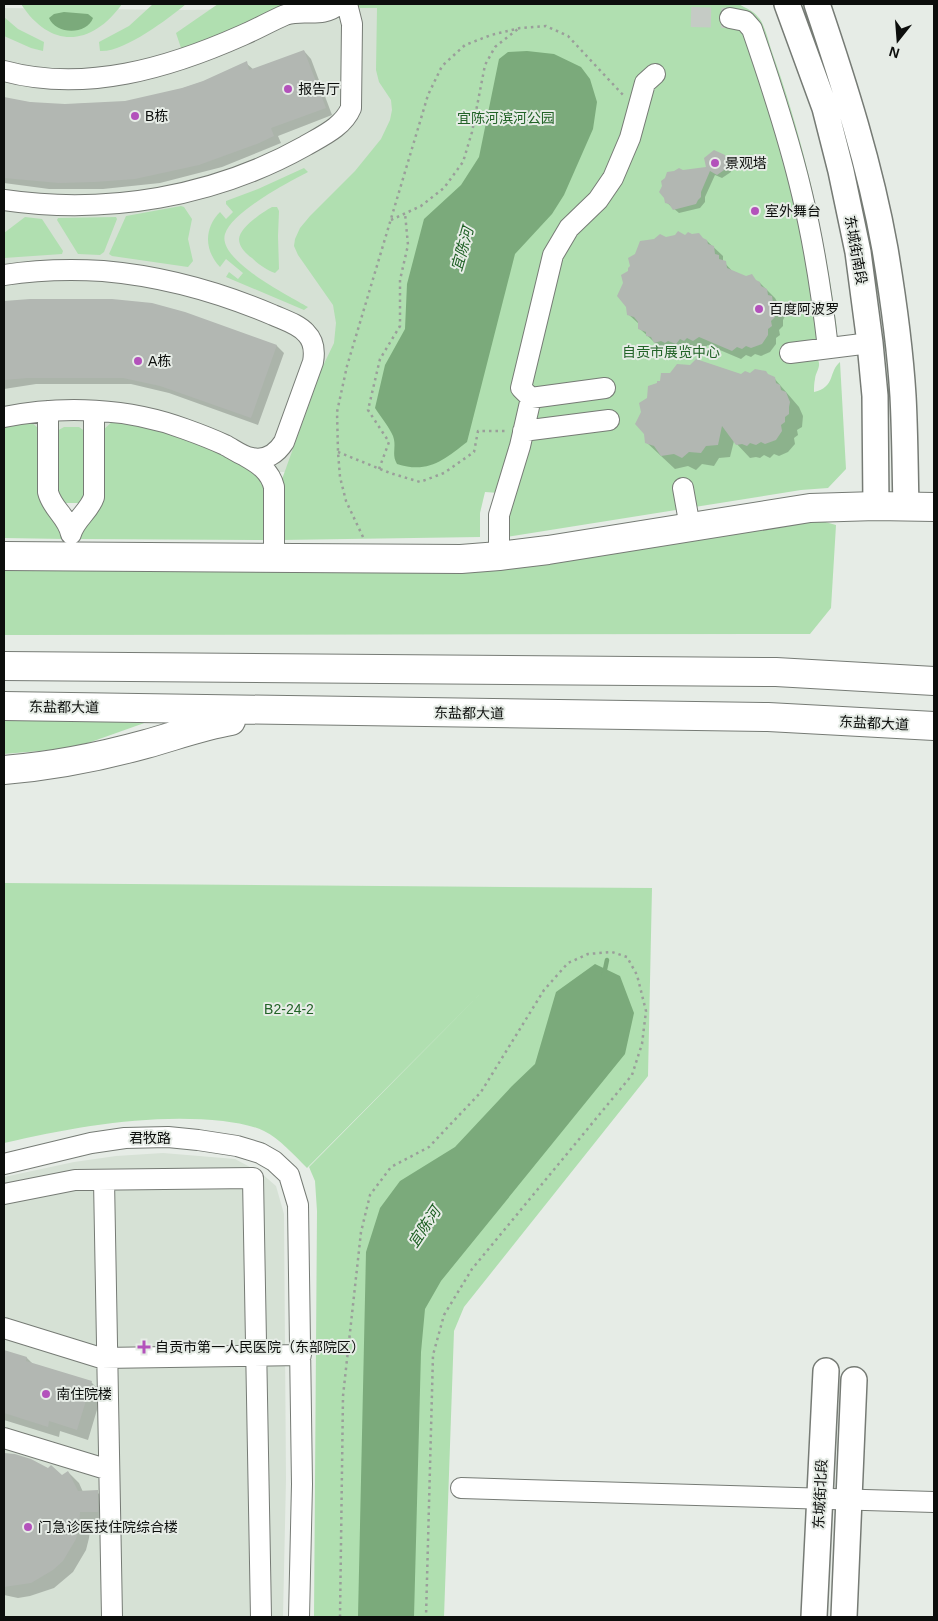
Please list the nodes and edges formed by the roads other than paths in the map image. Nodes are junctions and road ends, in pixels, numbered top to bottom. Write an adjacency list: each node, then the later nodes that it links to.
1 (339, 4): 5 (street)
2 (347, 4): 7 (street)
3 (787, 4): 12 (main road, 东城街南段)
4 (817, 4): 27 (main road, 东城街南段)
5 (320, 13): 7 (street); 8 (street)
6 (730, 18): 13 (street)
7 (352, 38): 10 (street)
8 (4, 72)
9 (655, 74): 16 (street)
10 (4, 200)
11 (4, 275): 22 (street)
12 (870, 343): 13 (street); 26 (main road, 东城街南段)
13 (828, 348): 14 (street)
14 (790, 353)
15 (605, 388): 16 (street)
16 (530, 398): 21 (street)
17 (48, 411): 18 (street); 19 (street); 30 (street)
18 (94, 411): 23 (street); 30 (street)
19 (4, 417)
20 (609, 420): 21 (street)
21 (523, 431): 32 (street)
22 (284, 442): 23 (street); 24 (street)
23 (245, 456): 24 (street)
24 (274, 487): 33 (street)
25 (683, 488): 29 (street)
26 (876, 506): 27 (highway); 29 (highway)
27 (906, 506): 28 (highway)
28 (934, 507)
29 (690, 527): 32 (highway)
30 (72, 545): 31 (highway); 33 (highway)
31 (4, 556)
32 (499, 556): 33 (highway)
33 (274, 558)
34 (4, 666): 35 (highway)
35 (934, 681)
36 (4, 706): 37 (highway, 东盐都大道)
37 (301, 710): 38 (highway, 东盐都大道); 39 (highway)
38 (934, 726)
39 (4, 770)
40 (4, 1164): 44 (street, 君牧路)
41 (104, 1180): 42 (street); 45 (street); 46 (street)
42 (4, 1194)
43 (4, 1328): 46 (street)
44 (301, 1355): 45 (street); 57 (street)
45 (256, 1356): 46 (street); 56 (street)
46 (107, 1358): 50 (street)
47 (826, 1371): 52 (main road, 东城街北段)
48 (854, 1380): 53 (main road, 东城街北段)
49 (4, 1438): 50 (street)
50 (109, 1470): 55 (street)
51 (461, 1488): 52 (street)
52 (820, 1499): 53 (street); 58 (main road, 东城街北段)
53 (850, 1500): 54 (street); 59 (main road, 东城街北段)
54 (934, 1502)
55 (112, 1617)
56 (261, 1617)
57 (299, 1617)
58 (814, 1617)
59 (844, 1617)

